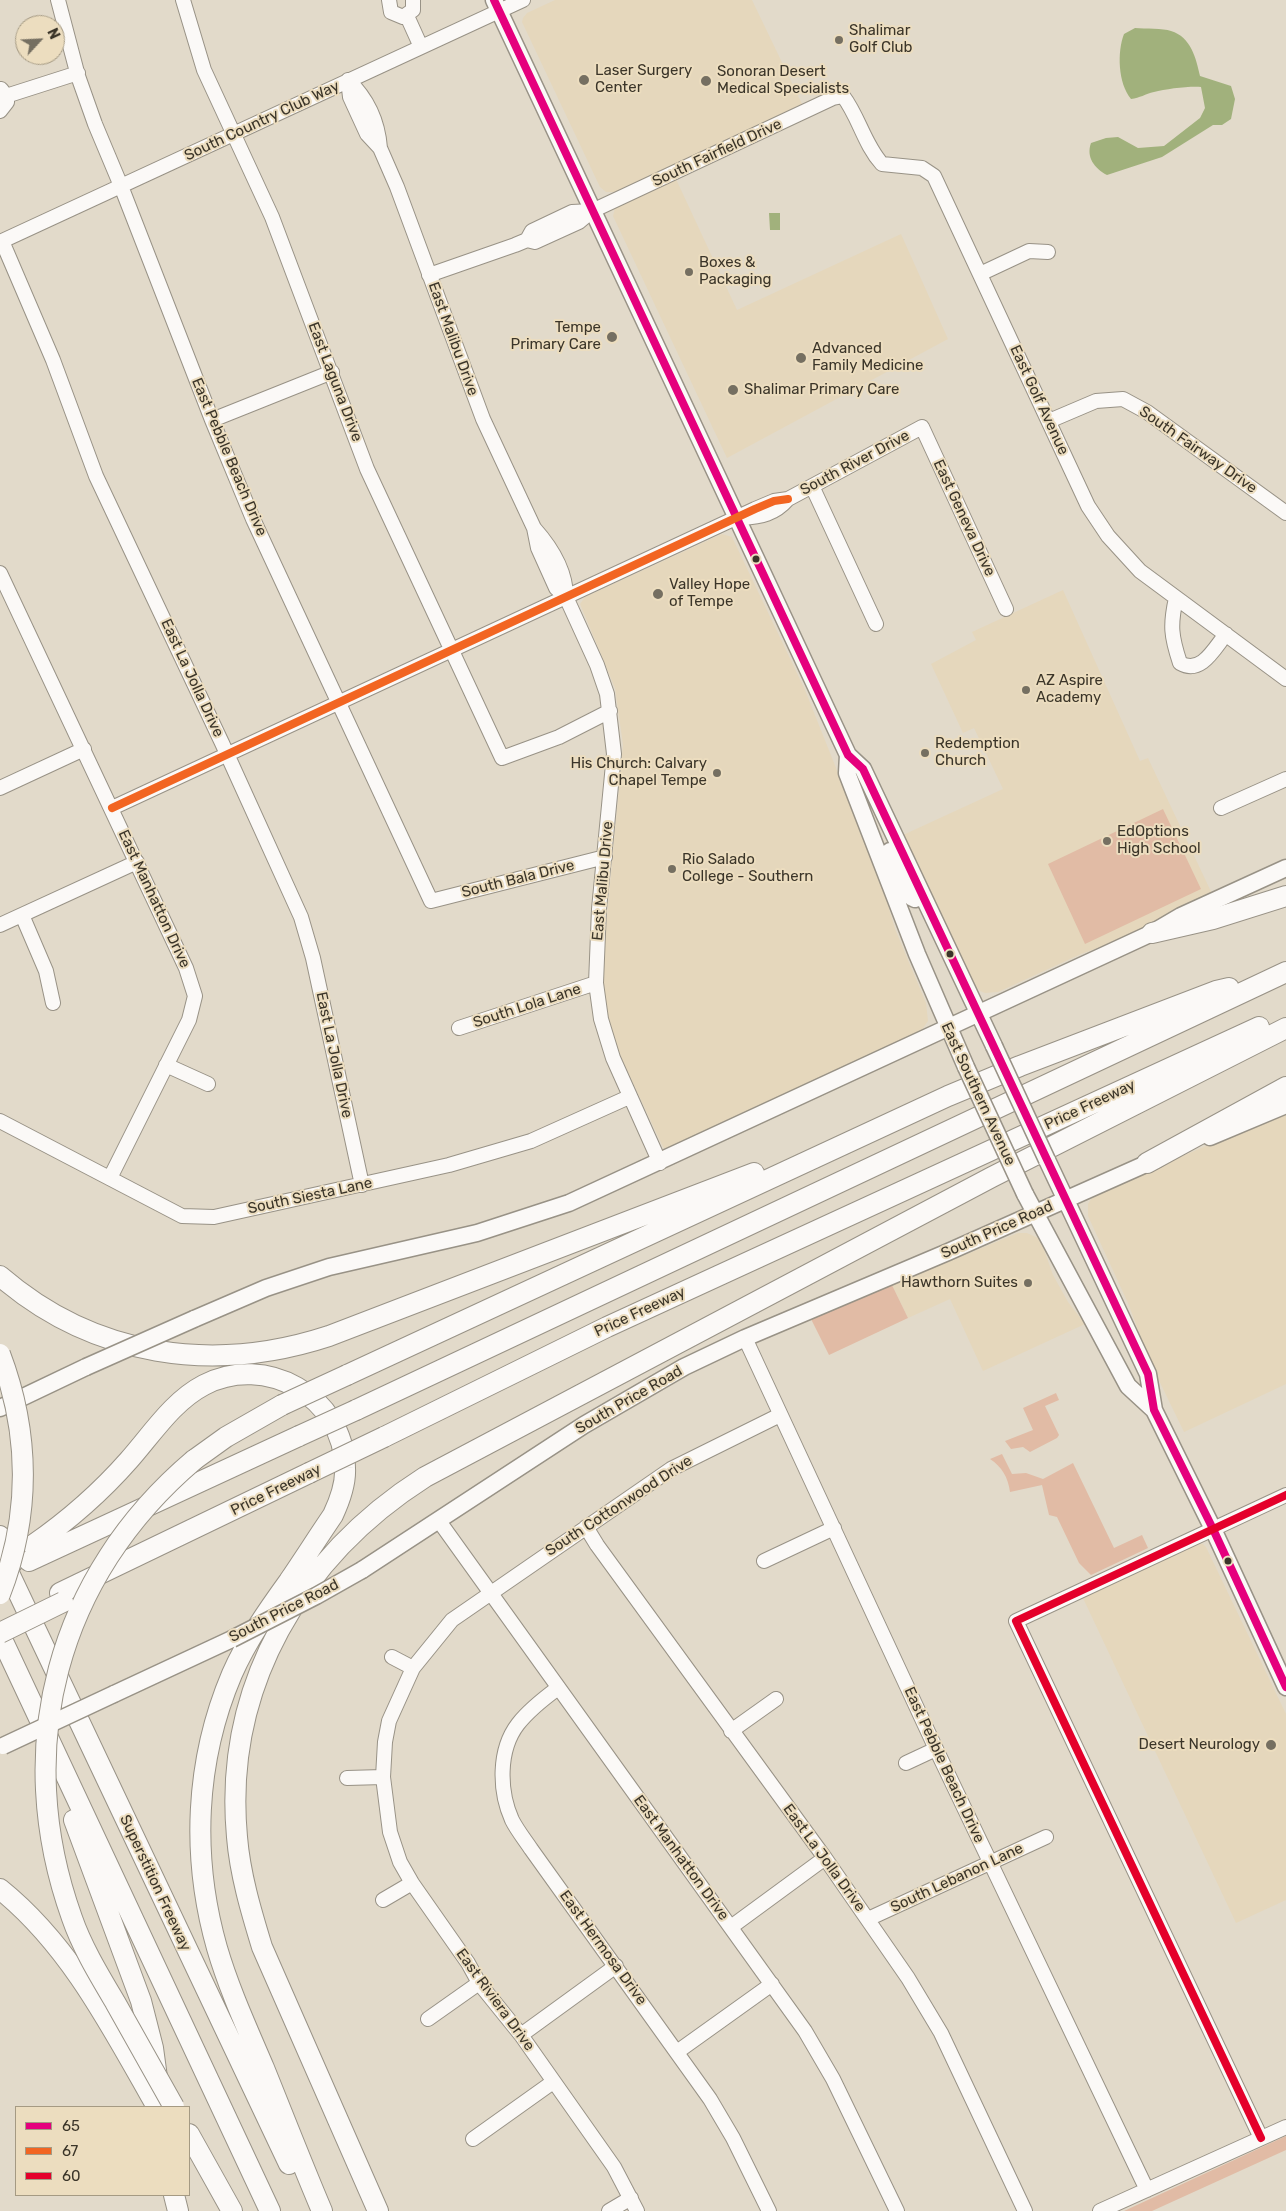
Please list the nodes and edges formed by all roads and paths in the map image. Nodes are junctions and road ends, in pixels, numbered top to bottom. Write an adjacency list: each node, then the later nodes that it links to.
1 (58, 0): 9 (street, East Pebble Beach Drive)
2 (183, 0): 14 (street, East Laguna Drive)
3 (390, 0): 7 (street)
4 (414, 0): 7 (street)
5 (524, 0): 6 (street, South Country Club Way)
6 (496, 6): 8 (street, South Country Club Way); 16 (main road, East Southern Avenue)
7 (407, 16): 8 (street)
8 (421, 47): 10 (street, South Country Club Way)
9 (78, 73): 11 (street); 15 (street, East Pebble Beach Drive)
10 (348, 80): 14 (street, South Country Club Way); 20 (street, East Malibu Drive)
11 (3, 92): 13 (street)
12 (843, 96): 16 (street, South Fairfield Drive); 19 (street, East Golf Avenue)
13 (0, 111)
14 (233, 134): 15 (street, South Country Club Way); 21 (street, East Laguna Drive)
15 (121, 186): 17 (street, South Country Club Way); 22 (street, East Pebble Beach Drive)
16 (592, 211): 20 (street, South Fairfield Drive); 27 (main road, East Southern Avenue)
17 (1, 241): 39 (street, East La Jolla Drive)
18 (1048, 252): 19 (street)
19 (980, 274): 23 (street, East Golf Avenue)
20 (429, 275): 29 (street, East Malibu Drive)
21 (332, 372): 22 (street); 34 (street, East Laguna Drive)
22 (212, 420): 36 (street, East Pebble Beach Drive)
23 (1049, 421): 26 (street, South Fairway Drive); 30 (street, East Golf Avenue)
24 (922, 427): 25 (street, South River Drive); 31 (street, East Geneva Drive)
25 (812, 486): 27 (street, South River Drive); 32 (street)
26 (1286, 513)
27 (736, 518): 29 (street, South River Drive); 40 (main road, East Southern Avenue)
28 (0, 573): 38 (street, East Manhatton Drive)
29 (566, 597): 34 (street, South River Drive); 37 (street, East Malibu Drive)
30 (1176, 598): 33 (street, East Golf Avenue); 33 (street)
31 (1006, 609)
32 (876, 624)
33 (1226, 634): 35 (street, East Golf Avenue)
34 (453, 650): 36 (street, South River Drive); 37 (street, East Laguna Drive)
35 (1286, 679)
36 (339, 702): 39 (street, South River Drive); 51 (street, East Pebble Beach Drive)
37 (610, 711): 46 (street, East Malibu Drive)
38 (84, 749): 43 (street); 44 (street, East Manhatton Drive)
39 (228, 754): 44 (street, South River Drive); 73 (street, East La Jolla Drive)
40 (848, 755): 41 (main road, East Southern Avenue); 49 (main road, East Southern Avenue)
41 (847, 773): 49 (main road); 61 (main road, East Southern Avenue)
42 (1286, 779): 45 (street)
43 (0, 788)
44 (112, 808): 47 (street, East Manhatton Drive)
45 (1221, 808)
46 (605, 857): 51 (street, South Bala Drive); 56 (street, East Malibu Drive)
47 (137, 862): 52 (street); 63 (street, East Manhatton Drive)
48 (1286, 868): 54 (main road)
49 (923, 896): 58 (main road, East Southern Avenue)
50 (1286, 896): 54 (highway)
51 (431, 901)
52 (22, 915): 53 (street); 57 (street)
53 (0, 925)
54 (1152, 933): 58 (main road)
55 (1277, 976): 69 (highway); 88 (highway, bridge)
56 (596, 983): 60 (street, South Lola Lane); 66 (street, East Malibu Drive)
57 (53, 1003)
58 (978, 1013): 61 (main road); 74 (main road, East Southern Avenue, bridge)
59 (1286, 1015): 95 (highway, Price Freeway, bridge)
60 (459, 1028)
61 (948, 1028): 70 (main road); 75 (main road, East Southern Avenue, bridge)
62 (1286, 1028): 144 (highway)
63 (166, 1065): 64 (street); 72 (street, East Manhatton Drive)
64 (208, 1084)
65 (1286, 1087): 71 (highway)
66 (629, 1097): 70 (street, East Malibu Drive); 73 (street, South Siesta Lane)
67 (1286, 1105): 71 (main road, South Price Road)
68 (0, 1121): 72 (street, South Siesta Lane)
69 (836, 1147): 76 (highway); 128 (highway, bridge)
70 (660, 1163): 79 (main road, bridge)
71 (1146, 1163): 74 (main road, South Price Road)
72 (110, 1178): 73 (street, South Siesta Lane)
73 (362, 1184)
74 (1066, 1200): 75 (main road, South Price Road); 80 (main road, East Southern Avenue)
75 (1035, 1214): 77 (main road, South Price Road); 80 (main road, East Southern Avenue)
76 (0, 1276)
77 (745, 1338): 81 (street, East Pebble Beach Drive); 83 (main road, South Price Road)
78 (0, 1354): 94 (highway, bridge)
79 (0, 1408)
80 (1154, 1410): 86 (main road, East Southern Avenue)
81 (780, 1416): 84 (street, South Cottonwood Drive); 85 (street, East Pebble Beach Drive)
82 (1286, 1494): 86 (street)
83 (439, 1521): 93 (street, East Manhatton Drive); 106 (main road, South Price Road, bridge)
84 (586, 1527): 93 (street, South Cottonwood Drive); 105 (street, East La Jolla Drive)
85 (834, 1528): 90 (street); 107 (street, East Pebble Beach Drive)
86 (1213, 1529): 101 (main road, East Southern Avenue); 131 (street)
87 (0, 1536): 98 (highway)
88 (31, 1553): 91 (highway); 92 (highway); 143 (highway)
89 (0, 1554): 98 (highway, Superstition Freeway)
90 (764, 1561)
91 (0, 1563)
92 (0, 1574)
93 (490, 1593): 100 (street, East Riviera Drive); 102 (street, East Manhatton Drive)
94 (0, 1594)
95 (61, 1597): 96 (highway, Price Freeway); 97 (highway, bridge)
96 (0, 1622)
97 (0, 1634): 104 (highway)
98 (40, 1642): 142 (highway, Superstition Freeway)
99 (392, 1657): 100 (street)
100 (413, 1668): 109 (street, East Riviera Drive)
101 (1284, 1679)
102 (558, 1688): 118 (street, East Manhatton Drive); 119 (street, East Hermosa Drive)
103 (776, 1699): 105 (street)
104 (34, 1707): 127 (highway); 141 (highway)
105 (731, 1731): 112 (street, East La Jolla Drive)
106 (2, 1746)
107 (936, 1749): 108 (street); 113 (street, East Pebble Beach Drive)
108 (906, 1763)
109 (383, 1777): 110 (street); 114 (street, East Riviera Drive)
110 (347, 1778)
111 (1046, 1837): 113 (street, South Lebanon Lane)
112 (824, 1858): 117 (street, East La Jolla Drive); 118 (street)
113 (990, 1862): 117 (street, South Lebanon Lane); 135 (street, East Pebble Beach Drive)
114 (412, 1884): 116 (street); 120 (street, East Riviera Drive)
115 (0, 1889): 126 (highway)
116 (383, 1900)
117 (868, 1919): 148 (street, East La Jolla Drive)
118 (731, 1927): 121 (street, East Manhatton Drive)
119 (616, 1966): 123 (street); 124 (street, East Hermosa Drive)
120 (479, 1983): 122 (street); 123 (street, East Riviera Drive)
121 (772, 1984): 124 (street); 147 (street, East Manhatton Drive)
122 (428, 2019)
123 (521, 2035): 125 (street, East Riviera Drive)
124 (677, 2052): 146 (street, East Hermosa Drive)
125 (553, 2082): 132 (street); 137 (street, East Riviera Drive)
126 (156, 2106)
127 (161, 2106)
128 (173, 2106)
129 (1286, 2127): 131 (street)
130 (190, 2136): 134 (highway)
131 (1261, 2138): 135 (street)
132 (473, 2139)
133 (190, 2162): 134 (highway)
134 (208, 2180): 139 (highway); 140 (highway)
135 (1146, 2190): 149 (street)
136 (174, 2196): 138 (highway)
137 (634, 2205): 145 (street)
138 (178, 2211)
139 (218, 2211)
140 (232, 2211)
141 (270, 2211)
142 (311, 2211)
143 (322, 2211)
144 (378, 2211)
145 (609, 2211)
146 (768, 2211)
147 (897, 2211)
148 (1025, 2211)
149 (1100, 2211)

